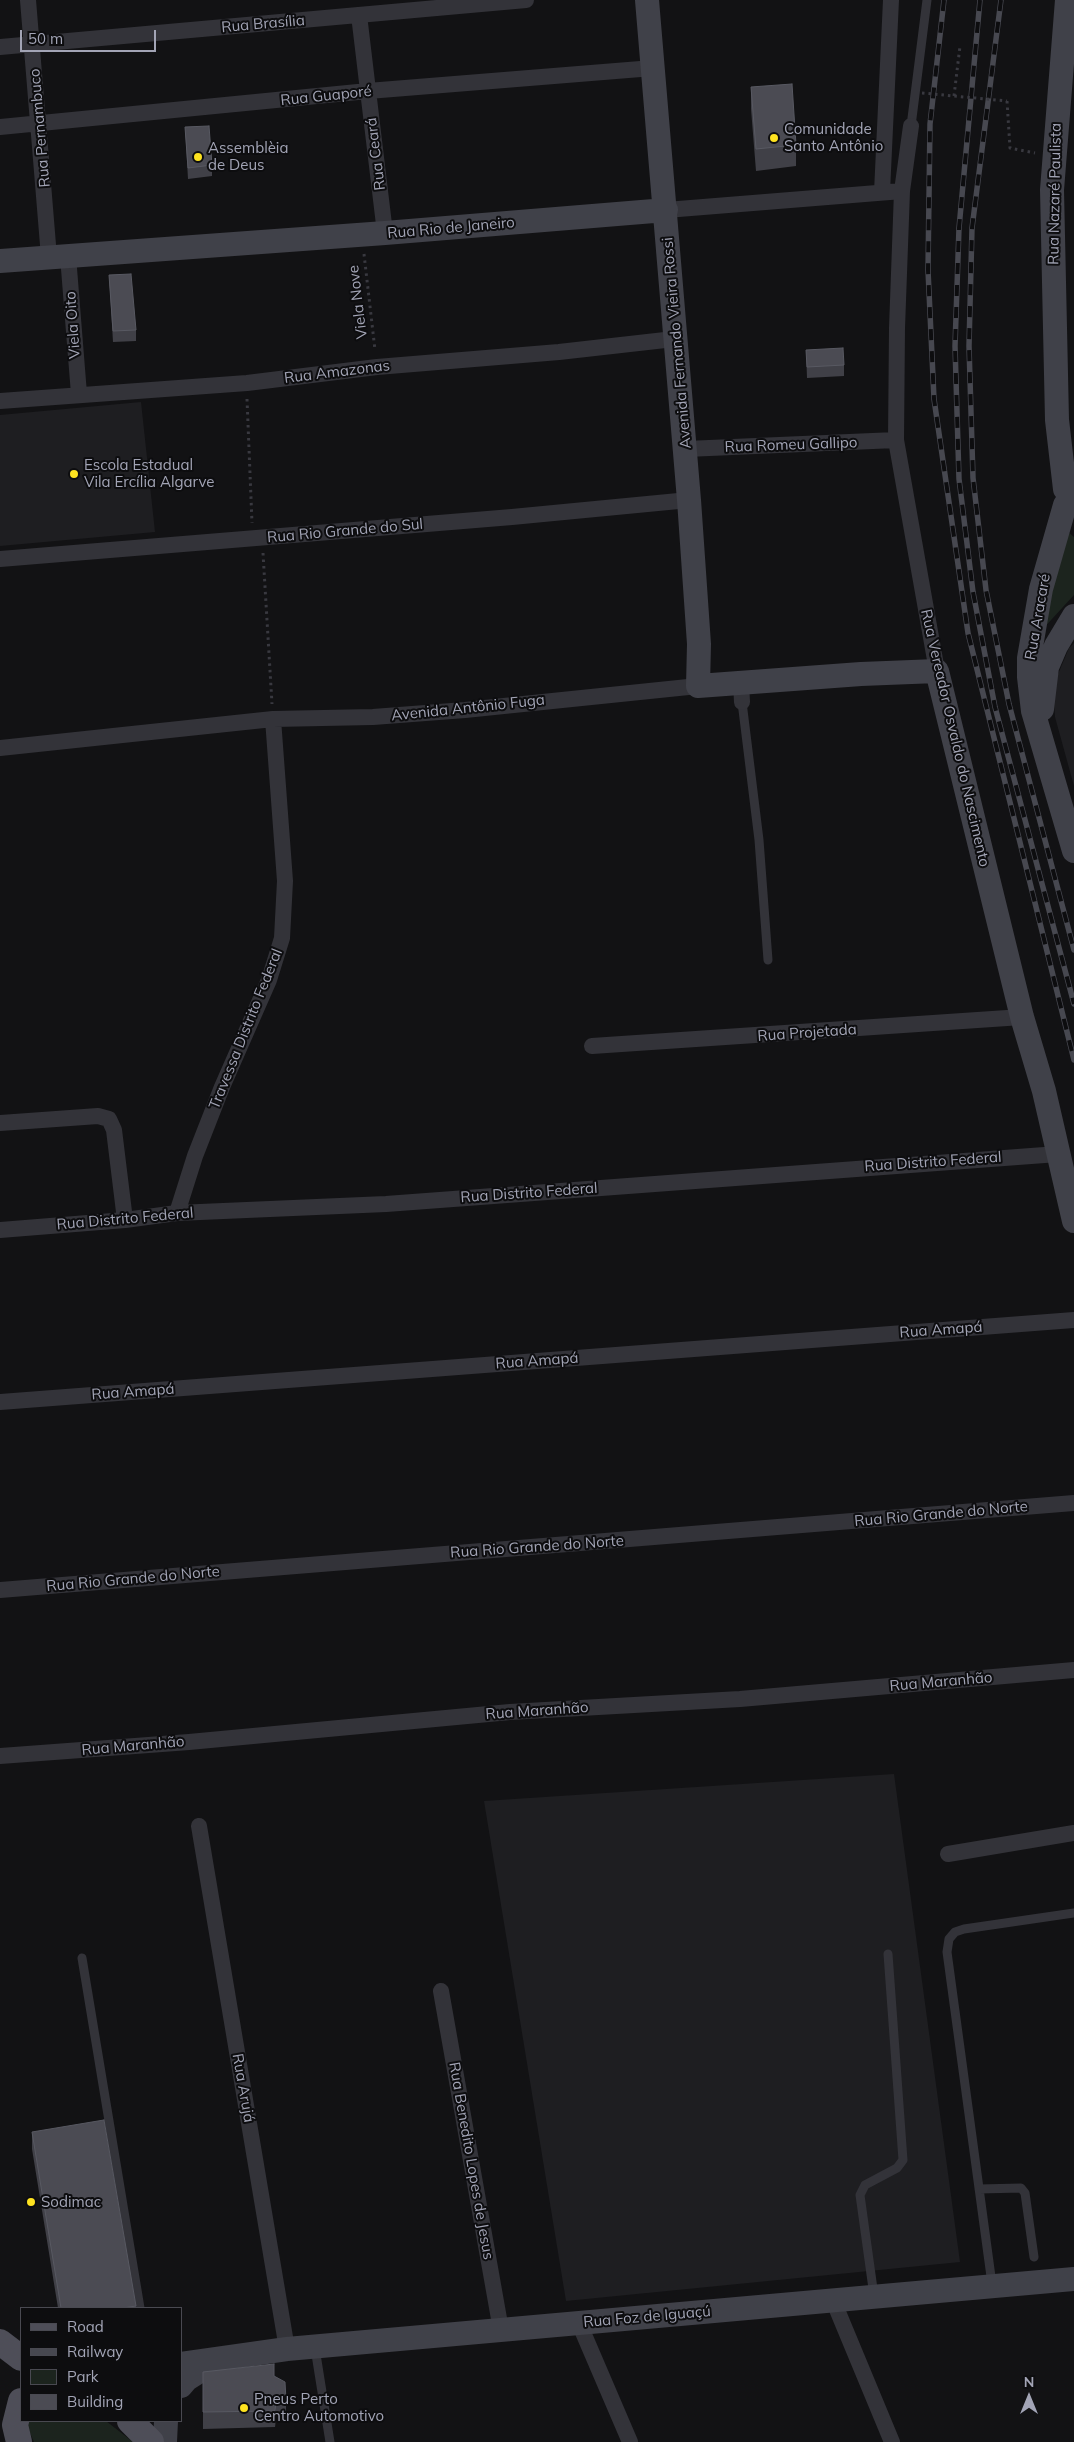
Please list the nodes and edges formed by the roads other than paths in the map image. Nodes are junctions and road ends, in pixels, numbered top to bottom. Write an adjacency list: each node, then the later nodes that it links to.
1 (28, 0): 8 (street, Rua Pernambuco)
2 (526, 0): 7 (street, Rua Brasília)
3 (647, 0): 10 (street, Avenida Fernando Vieira Rossi)
4 (891, 0): 16 (street)
5 (927, 0): 13 (lane)
6 (1067, 0): 22 (street, Rua Nazaré Paulista)
7 (360, 15): 8 (street, Rua Brasília); 11 (street, Rua Ceará)
8 (32, 45): 9 (street, Rua Brasília); 12 (street, Rua Pernambuco)
9 (0, 47)
10 (653, 68): 11 (street, Rua Guaporé); 17 (street, Avenida Fernando Vieira Rossi)
11 (368, 91): 12 (street, Rua Guaporé); 18 (street, Rua Ceará)
12 (40, 124): 14 (street, Rua Guaporé); 19 (street, Rua Pernambuco)
13 (910, 126): 15 (street, Rua Vereador Osvaldo do Nascimento)
14 (0, 127)
15 (902, 191): 16 (street, Rua Rio de Janeiro); 26 (street, Rua Vereador Osvaldo do Nascimento)
16 (882, 192): 17 (street, Rua Rio de Janeiro)
17 (666, 210): 18 (street, Rua Rio de Janeiro); 21 (street, Avenida Fernando Vieira Rossi)
18 (385, 233): 19 (street, Rua Rio de Janeiro)
19 (59, 256): 20 (street, Rua Rio de Janeiro); 23 (street, Viela Oito)
20 (0, 261)
21 (674, 339): 23 (street, Rua Amazonas); 27 (street, Avenida Fernando Vieira Rossi)
22 (1057, 388): 25 (street, Rua Nazaré Paulista); 28 (street, Rua Nazaré Paulista)
23 (79, 394): 24 (street, Rua Amazonas)
24 (0, 401)
25 (1074, 417)
26 (896, 440): 27 (street, Rua Romeu Gallipo); 32 (street, Rua Vereador Osvaldo do Nascimento)
27 (686, 449): 29 (street, Avenida Fernando Vieira Rossi)
28 (1070, 497): 36 (street, Rua Aracaré)
29 (690, 500): 30 (street, Rua Rio Grande do Sul); 33 (street, Avenida Fernando Vieira Rossi)
30 (0, 559)
31 (1074, 616): 36 (street, Rua Aracaré)
32 (937, 671): 34 (street, Avenida Antônio Fuga); 40 (street, Rua Vereador Osvaldo do Nascimento)
33 (698, 686): 34 (street, Avenida Antônio Fuga); 35 (street, Avenida Antônio Fuga)
34 (741, 692): 39 (lane)
35 (273, 719): 37 (street, Avenida Antônio Fuga); 44 (street, Travessa Distrito Federal)
36 (1040, 730): 38 (street, Rua Aracaré)
37 (0, 748)
38 (1074, 852)
39 (768, 960)
40 (1022, 1017): 41 (street, Rua Projetada); 43 (street, Rua Vereador Osvaldo do Nascimento)
41 (592, 1046)
42 (0, 1123): 45 (street)
43 (1058, 1154): 44 (street, Rua Distrito Federal); 46 (street, Rua Vereador Osvaldo do Nascimento)
44 (177, 1213): 45 (street, Rua Distrito Federal)
45 (124, 1220): 47 (street, Rua Distrito Federal)
46 (1074, 1221)
47 (0, 1230)
48 (1074, 1320): 49 (street, Rua Amapá)
49 (0, 1402)
50 (1074, 1503): 51 (street, Rua Rio Grande do Norte)
51 (0, 1590)
52 (1074, 1670): 53 (street, Rua Maranhão)
53 (0, 1756)
54 (199, 1826): 72 (street, Rua Arujá)
55 (1074, 1833): 56 (street)
56 (948, 1854)
57 (1074, 1913): 61 (lane)
58 (888, 1954): 65 (lane)
59 (82, 1958): 67 (lane)
60 (441, 1991): 69 (street, Rua Benedito Lopes de Jesus)
61 (980, 2189): 62 (lane); 64 (lane)
62 (1034, 2257)
63 (1074, 2279): 64 (street, Rua Foz de Iguaçú)
64 (992, 2285): 65 (street, Rua Foz de Iguaçú)
65 (874, 2296): 66 (street, Rua Foz de Iguaçú)
66 (833, 2300): 68 (street, Rua Foz de Iguaçú); 86 (street)
67 (140, 2307)
68 (579, 2323): 69 (street, Rua Foz de Iguaçú); 85 (street)
69 (501, 2330): 71 (street, Rua Foz de Iguaçú)
70 (0, 2342): 73 (main road)
71 (314, 2347): 72 (street, Rua Foz de Iguaçú); 84 (lane)
72 (288, 2350): 74 (street, Rua Foz de Iguaçú)
73 (20, 2357)
74 (220, 2358): 75 (street, Rua Foz de Iguaçú); 76 (street, Rua Foz de Iguaçú)
75 (182, 2364)
76 (182, 2385)
77 (20, 2404): 81 (main road)
78 (0, 2408): 81 (main road)
79 (131, 2422): 82 (main road)
80 (166, 2422): 83 (street)
81 (19, 2442)
82 (151, 2442)
83 (165, 2442)
84 (330, 2442)
85 (630, 2442)
86 (892, 2442)

